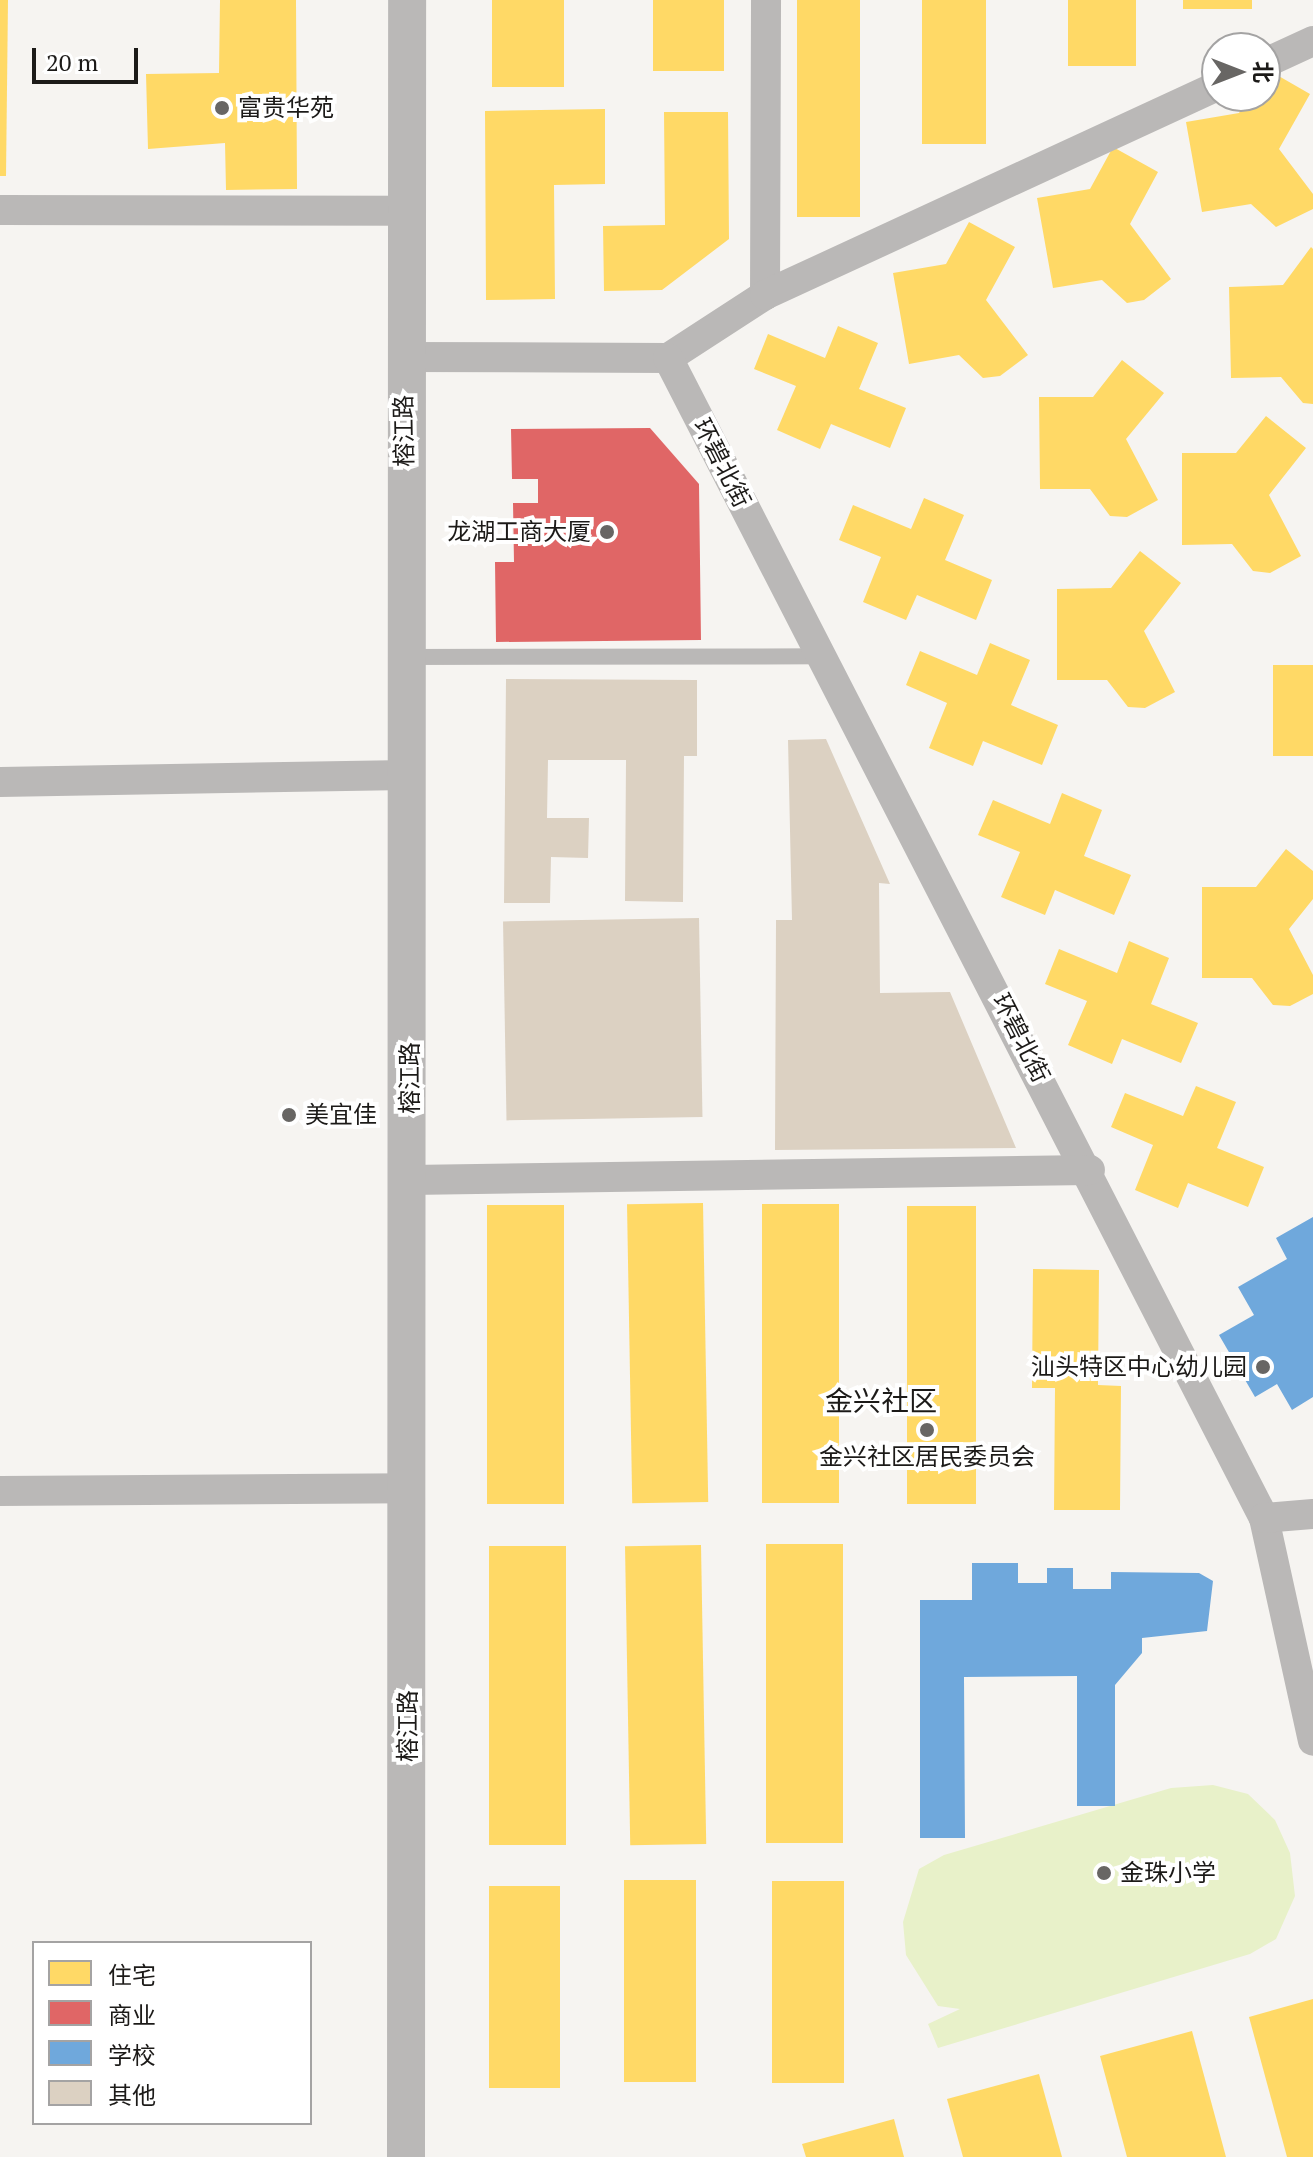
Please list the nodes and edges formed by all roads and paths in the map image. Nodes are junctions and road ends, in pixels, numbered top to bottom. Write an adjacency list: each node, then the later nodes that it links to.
1 (407, 0): 7 (street, 榕江路)
2 (766, 0): 8 (street)
3 (1313, 41): 4 (street)
4 (1281, 56)
5 (1201, 93): 8 (street)
6 (0, 210): 7 (street)
7 (405, 211): 9 (street, 榕江路)
8 (765, 295): 10 (street)
9 (403, 357): 10 (street); 12 (street, 榕江路)
10 (668, 358): 11 (street, 环碧北街)
11 (822, 656): 12 (lane); 15 (street, 环碧北街)
12 (406, 657): 13 (street, 榕江路)
13 (407, 775): 14 (street); 16 (street, 榕江路)
14 (0, 782)
15 (1090, 1170): 16 (street); 20 (street, 环碧北街)
16 (410, 1180): 17 (street, 榕江路)
17 (409, 1488): 18 (street); 22 (street, 榕江路)
18 (0, 1491)
19 (1313, 1514): 20 (street)
20 (1264, 1518): 21 (street, 环碧北街)
21 (1313, 1741)
22 (406, 2157)

